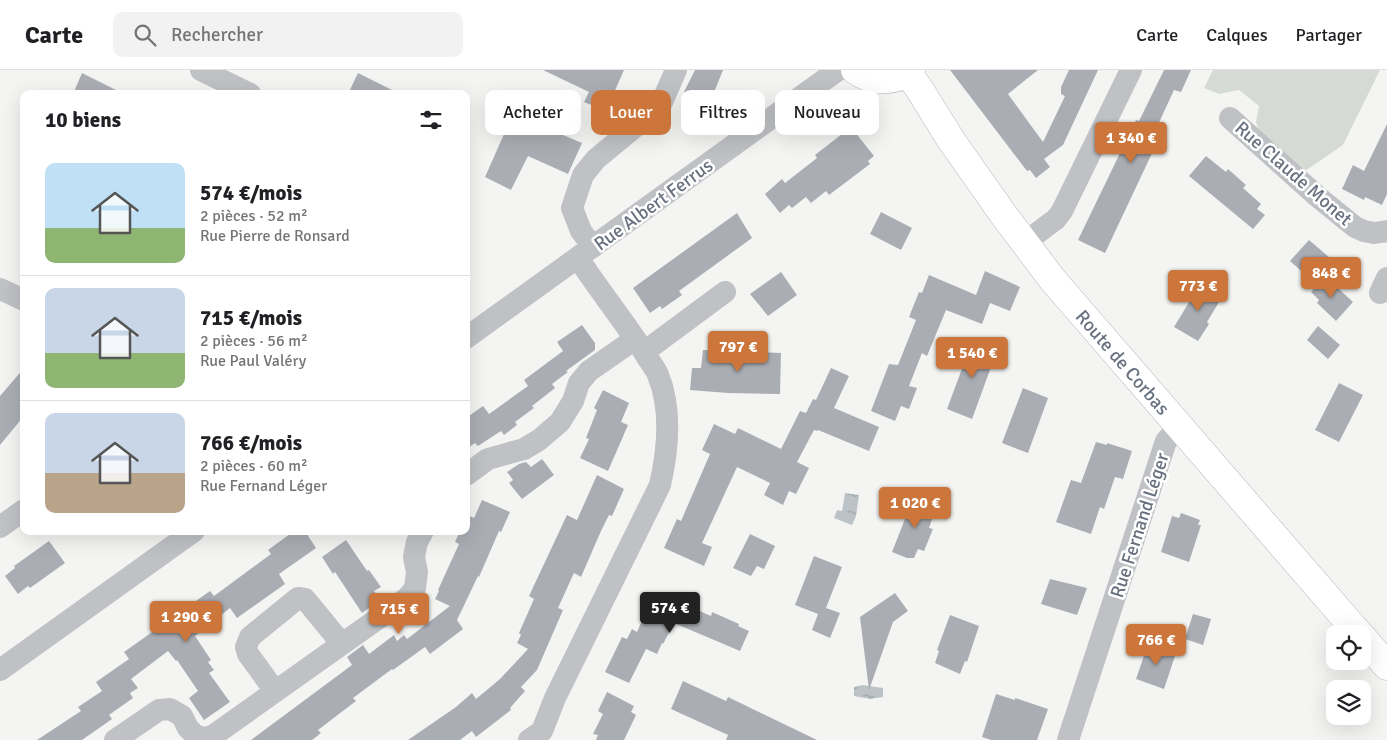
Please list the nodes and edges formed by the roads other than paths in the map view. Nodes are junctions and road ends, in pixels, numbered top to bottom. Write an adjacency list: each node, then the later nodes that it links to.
1 (200, 70): 7 (street)
2 (676, 70): 11 (street)
3 (838, 70): 11 (street, Rue Albert Ferrus)
4 (855, 70): 6 (street, Route de Corbas)
5 (1131, 70): 10 (street)
6 (909, 71): 10 (street, Route de Corbas)
7 (240, 90)
8 (1230, 118): 9 (street, Rue Claude Monet)
9 (1387, 232)
10 (1024, 243): 17 (street, Route de Corbas)
11 (585, 253): 15 (street, Rue Albert Ferrus); 16 (street)
12 (0, 289): 14 (street)
13 (725, 292): 16 (street)
14 (20, 298)
15 (470, 335)
16 (640, 346): 18 (street); 29 (street)
17 (1179, 427): 23 (street, Route de Corbas); 31 (street, Rue Fernand Léger)
18 (470, 471)
19 (20, 513): 20 (street)
20 (0, 527)
21 (188, 535): 27 (street)
22 (421, 535): 24 (street)
23 (1351, 625)
24 (342, 644): 28 (street); 28 (street)
25 (1371, 647): 26 (street)
26 (1387, 666)
27 (0, 670)
28 (275, 692): 30 (street)
29 (540, 737)
30 (115, 740)
31 (1068, 740)

